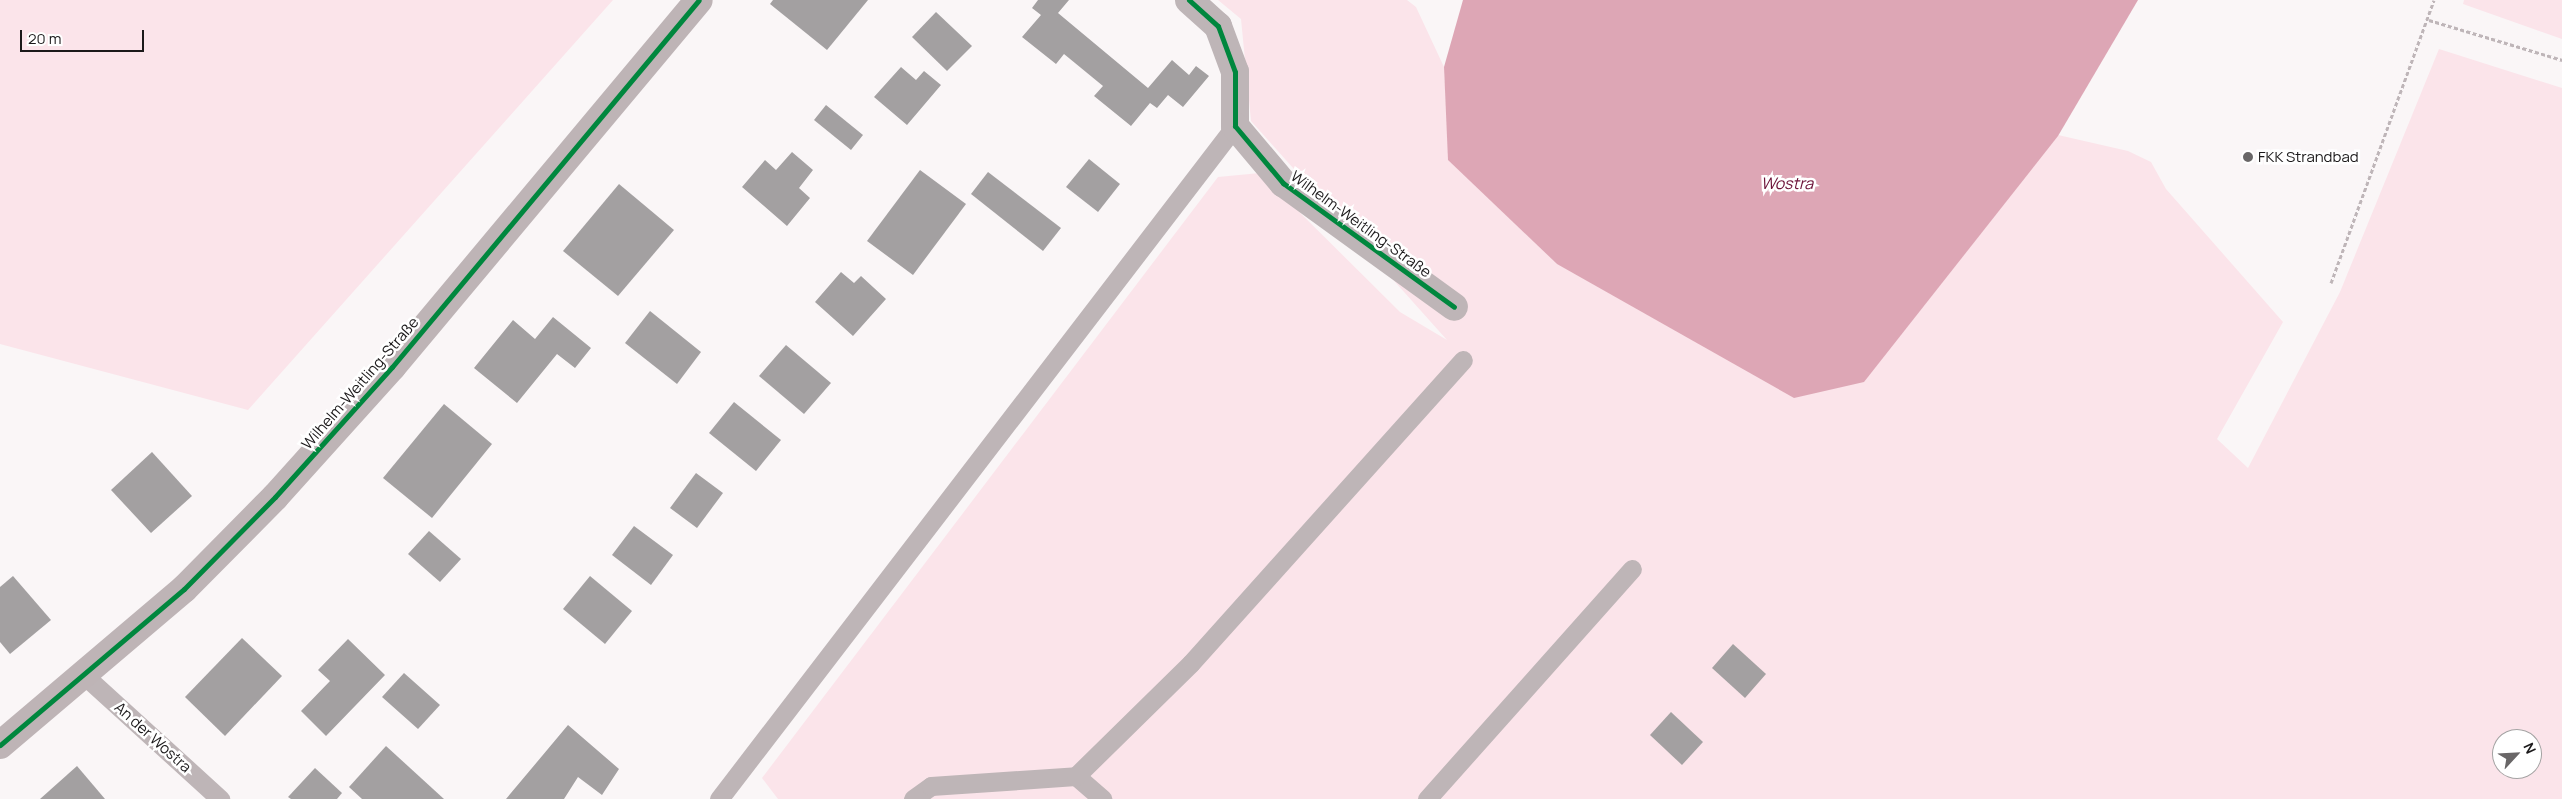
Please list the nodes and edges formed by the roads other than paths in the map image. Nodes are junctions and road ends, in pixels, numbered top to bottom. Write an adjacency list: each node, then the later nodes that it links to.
1 (699, 0): 7 (street, Wilhelm-Weitling-Straße)
2 (1189, 0): 3 (street)
3 (1235, 126): 4 (street, Wilhelm-Weitling-Straße); 11 (lane)
4 (1454, 307)
5 (1462, 360): 9 (lane)
6 (1632, 569): 14 (lane)
7 (85, 676): 8 (street, Wilhelm-Weitling-Straße); 10 (lane, An der Wostra)
8 (0, 745)
9 (1076, 776): 12 (lane); 13 (lane)
10 (220, 799)
11 (719, 799)
12 (913, 799)
13 (1102, 799)
14 (1427, 799)

